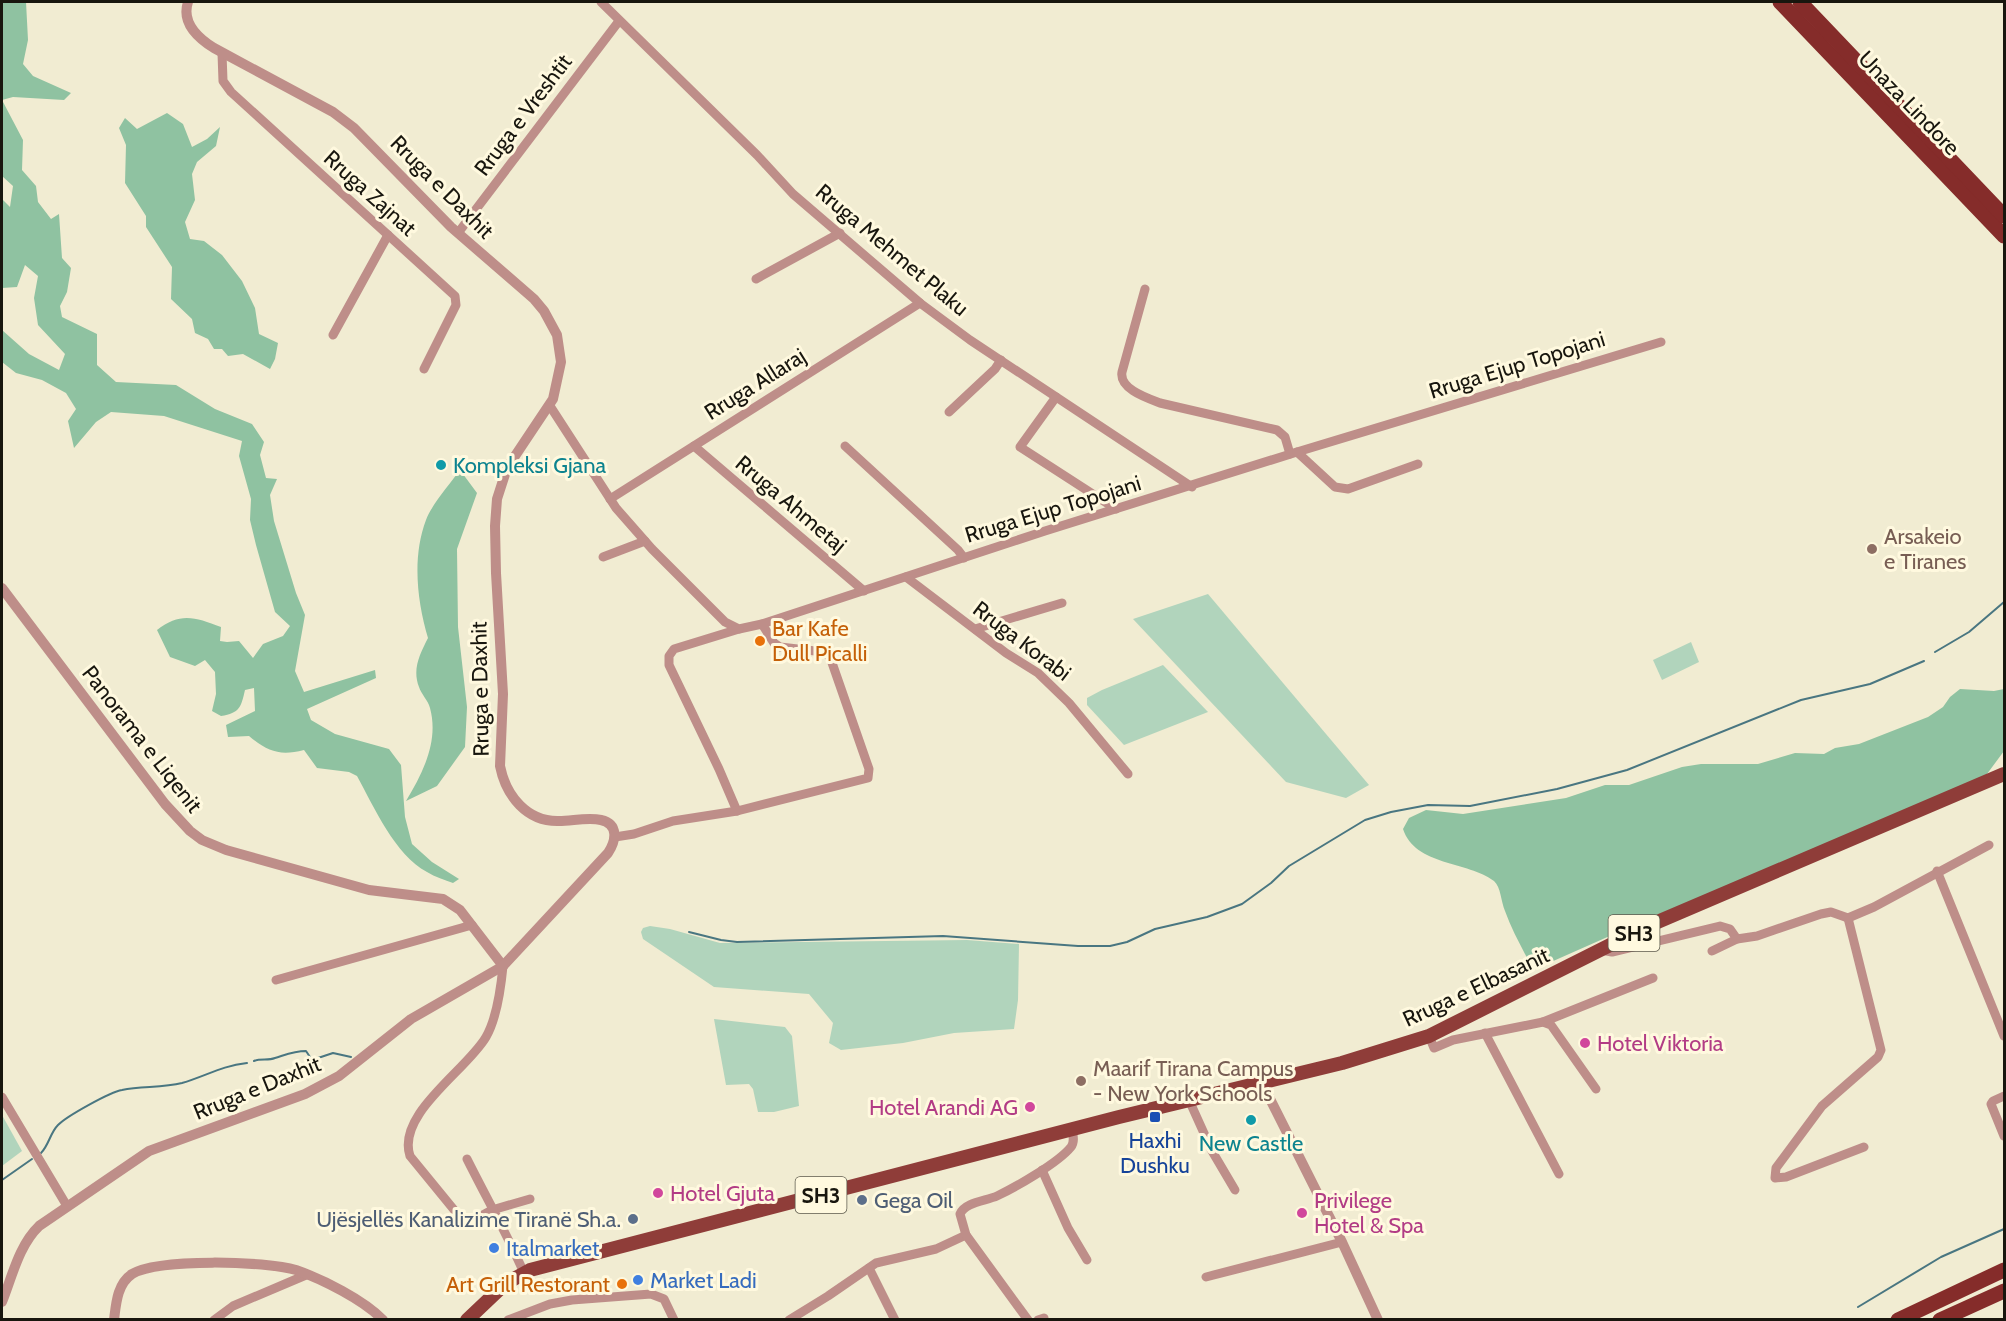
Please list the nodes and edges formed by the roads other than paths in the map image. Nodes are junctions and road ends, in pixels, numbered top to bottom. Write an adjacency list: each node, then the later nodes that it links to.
1 (188, 2): 6 (street, Rruga e Daxhit)
2 (601, 2): 5 (street, Rruga Mehmet Plaku)
3 (1780, 2): 11 (highway, Unaza Lindore)
4 (1800, 2): 7 (highway, Unaza Lindore)
5 (619, 21): 8 (street, Rruga e Vreshtit); 9 (street, Rruga Mehmet Plaku)
6 (222, 53): 8 (street, Rruga e Daxhit); 10 (street, Rruga Zajnat)
7 (2004, 216)
8 (458, 233): 20 (street, Rruga e Daxhit)
9 (840, 233): 12 (street); 14 (street, Rruga Mehmet Plaku)
10 (387, 235): 15 (street); 18 (street, Rruga Zajnat)
11 (2004, 236)
12 (756, 279)
13 (1145, 289): 24 (street)
14 (920, 303): 17 (street, Rruga Mehmet Plaku); 22 (street, Rruga Allaraj)
15 (333, 335)
16 (1661, 342): 24 (street, Rruga Ejup Topojani)
17 (1001, 360): 19 (street, Rruga Mehmet Plaku); 21 (street)
18 (424, 369)
19 (1056, 397): 26 (street, Rruga Mehmet Plaku); 28 (street)
20 (550, 406): 27 (street); 42 (street, Rruga e Daxhit)
21 (949, 412)
22 (694, 446): 27 (street, Rruga Allaraj); 34 (street, Rruga Ahmetaj)
23 (845, 446): 31 (street)
24 (1294, 453): 25 (street); 26 (street, Rruga Ejup Topojani)
25 (1418, 464)
26 (1192, 486): 28 (street, Rruga Ejup Topojani)
27 (610, 499): 29 (street)
28 (1116, 509): 31 (street, Rruga Ejup Topojani)
29 (645, 541): 30 (street); 37 (street)
30 (603, 557)
31 (964, 558): 32 (street, Rruga Ejup Topojani)
32 (906, 577): 34 (street, Rruga Ejup Topojani); 38 (street, Rruga Korabi)
33 (2, 588): 46 (street, Panorama e Liqenit)
34 (864, 591): 36 (street, Rruga Ejup Topojani)
35 (1062, 603): 38 (street)
36 (762, 624): 37 (street, Rruga Ejup Topojani); 41 (street)
37 (739, 629): 41 (street, Rruga Ejup Topojani)
38 (975, 629): 39 (street, Rruga Korabi)
39 (1128, 774)
40 (2004, 774): 48 (main road, Rruga e Elbasanit / SH3)
41 (737, 811): 42 (street)
42 (615, 837): 50 (street, Rruga e Daxhit)
43 (1989, 845): 44 (street)
44 (1937, 871): 45 (street); 56 (street)
45 (1848, 918): 47 (street); 64 (street)
46 (472, 925): 50 (street, Panorama e Liqenit); 52 (street)
47 (1737, 939): 48 (street); 49 (street)
48 (1601, 950): 55 (main road, Rruga e Elbasanit / SH3)
49 (1712, 951)
50 (503, 966): 70 (street, Rruga e Daxhit); 71 (street)
51 (1653, 978): 53 (street)
52 (276, 980)
53 (1542, 1022): 54 (street); 58 (street)
54 (1485, 1033): 55 (street); 67 (street)
55 (1429, 1036): 57 (main road, Rruga e Elbasanit / SH3)
56 (2004, 1036)
57 (1262, 1083): 61 (main road, Rruga e Elbasanit / SH3); 73 (street)
58 (1596, 1089)
59 (2004, 1096): 63 (street)
60 (2, 1097): 70 (street)
61 (1189, 1100): 62 (main road, Rruga e Elbasanit / SH3); 68 (street)
62 (1072, 1129): 66 (street); 77 (main road, Rruga e Elbasanit / SH3)
63 (2004, 1136)
64 (1864, 1147)
65 (467, 1159): 71 (street)
66 (1042, 1170): 72 (street); 74 (street)
67 (1559, 1174)
68 (1235, 1190)
69 (530, 1199): 71 (street)
70 (67, 1206): 81 (street, Rruga e Daxhit)
71 (492, 1210): 77 (street)
72 (966, 1235): 75 (street); 90 (street)
73 (1342, 1242): 79 (street); 91 (street)
74 (1087, 1260)
75 (869, 1268): 88 (street); 89 (street)
76 (2004, 1270): 92 (highway)
77 (524, 1273): 85 (main road, Rruga e Elbasanit / SH3)
78 (306, 1275): 82 (street); 83 (street); 84 (street)
79 (1206, 1277)
80 (2004, 1291): 93 (highway)
81 (2, 1302)
82 (114, 1320)
83 (214, 1320)
84 (383, 1320)
85 (467, 1320)
86 (508, 1320): 87 (street)
87 (674, 1320)
88 (789, 1320)
89 (895, 1320)
90 (1028, 1320)
91 (1378, 1320)
92 (1898, 1320)
93 (1940, 1320)

